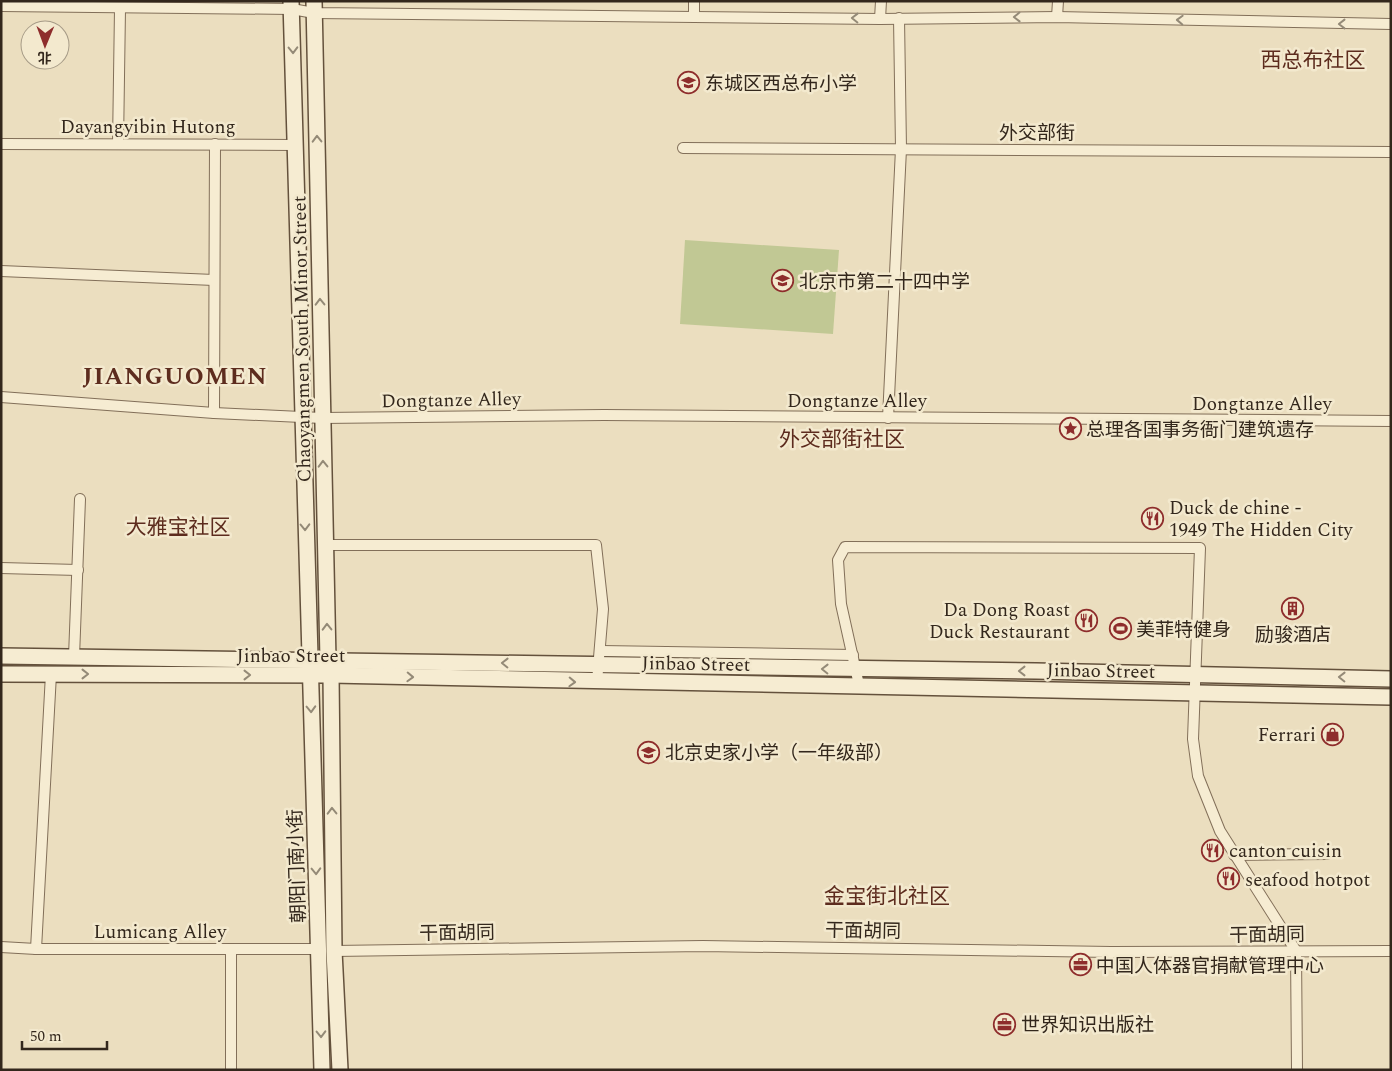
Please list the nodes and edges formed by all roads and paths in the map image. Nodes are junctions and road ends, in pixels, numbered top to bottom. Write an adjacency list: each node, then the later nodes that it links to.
1 (694, 1): 8 (street)
2 (881, 1): 11 (street)
3 (1058, 1): 9 (street)
4 (292, 5): 6 (street); 7 (street); 16 (main road, Chaoyangmen South Minor Street, one-way to 16)
5 (1, 6): 7 (street)
6 (314, 7): 8 (street); 25 (main road, Chaoyangmen South Minor Street, one-way to 6)
7 (120, 9): 14 (street)
8 (694, 17): 11 (street, one-way to 8)
9 (1057, 17): 10 (street, one-way to 10); 12 (street, one-way to 9)
10 (900, 18): 11 (street); 18 (street)
11 (880, 19)
12 (1391, 24)
13 (1, 144): 14 (street, Dayangyibin Hutong)
14 (118, 144): 15 (street, Dayangyibin Hutong)
15 (215, 144): 16 (street, Dayangyibin Hutong); 21 (street)
16 (294, 145): 24 (main road, Chaoyangmen South Minor Street)
17 (683, 148): 18 (street, 外交部街)
18 (901, 149): 19 (street, 外交部街); 26 (street)
19 (1391, 152)
20 (1, 271): 21 (street)
21 (214, 280): 23 (street)
22 (1, 397): 23 (street, Dongtanze Alley)
23 (214, 413): 24 (street, Dongtanze Alley)
24 (303, 416): 25 (street, Dongtanze Alley); 37 (main road, Chaoyangmen South Minor Street, one-way to 37)
25 (322, 418): 26 (street, Dongtanze Alley); 29 (main road, Chaoyangmen South Minor Street, one-way to 25)
26 (888, 418): 27 (street, Dongtanze Alley)
27 (1391, 421)
28 (80, 499): 31 (street)
29 (325, 545): 34 (street); 35 (main road, Chaoyangmen South Minor Street, one-way to 29)
30 (1, 568): 31 (street)
31 (78, 570): 33 (street)
32 (1, 656): 33 (main road, Jinbao Street)
33 (74, 657): 37 (main road, Jinbao Street)
34 (600, 658): 35 (main road, Jinbao Street, one-way to 35); 36 (main road, Jinbao Street); 43 (street)
35 (328, 660): 37 (main road, Jinbao Street); 41 (main road, Chaoyangmen South Minor Street)
36 (855, 662): 40 (main road, Jinbao Street, one-way to 36); 40 (street); 44 (street)
37 (310, 668): 39 (main road, Jinbao Street, one-way to 37); 41 (main road, Jinbao Street); 52 (main road, 朝阳门南小街, one-way to 52)
38 (1, 674): 39 (main road, Jinbao Street)
39 (51, 674): 50 (street)
40 (1195, 674): 42 (main road, Jinbao Street, one-way to 40); 45 (street)
41 (330, 675): 43 (main road, Jinbao Street, one-way to 43); 53 (main road, 朝阳门南小街, one-way to 41)
42 (1391, 678)
43 (597, 682): 44 (main road, Jinbao Street)
44 (858, 685): 45 (main road, Jinbao Street)
45 (1194, 692): 46 (main road, Jinbao Street); 48 (street)
46 (1391, 697)
47 (1327, 854): 48 (street)
48 (1234, 855): 54 (street)
49 (1, 946): 50 (street, Lumicang Alley)
50 (36, 948): 51 (street, Lumicang Alley)
51 (231, 949): 52 (street, Lumicang Alley); 56 (street)
52 (319, 949): 57 (main road, 朝阳门南小街, one-way to 57)
53 (334, 951): 54 (street, 干面胡同); 58 (main road, 朝阳门南小街)
54 (1296, 951): 55 (street, 干面胡同); 59 (street)
55 (1391, 951)
56 (231, 1070)
57 (322, 1070)
58 (340, 1070)
59 (1297, 1070)

